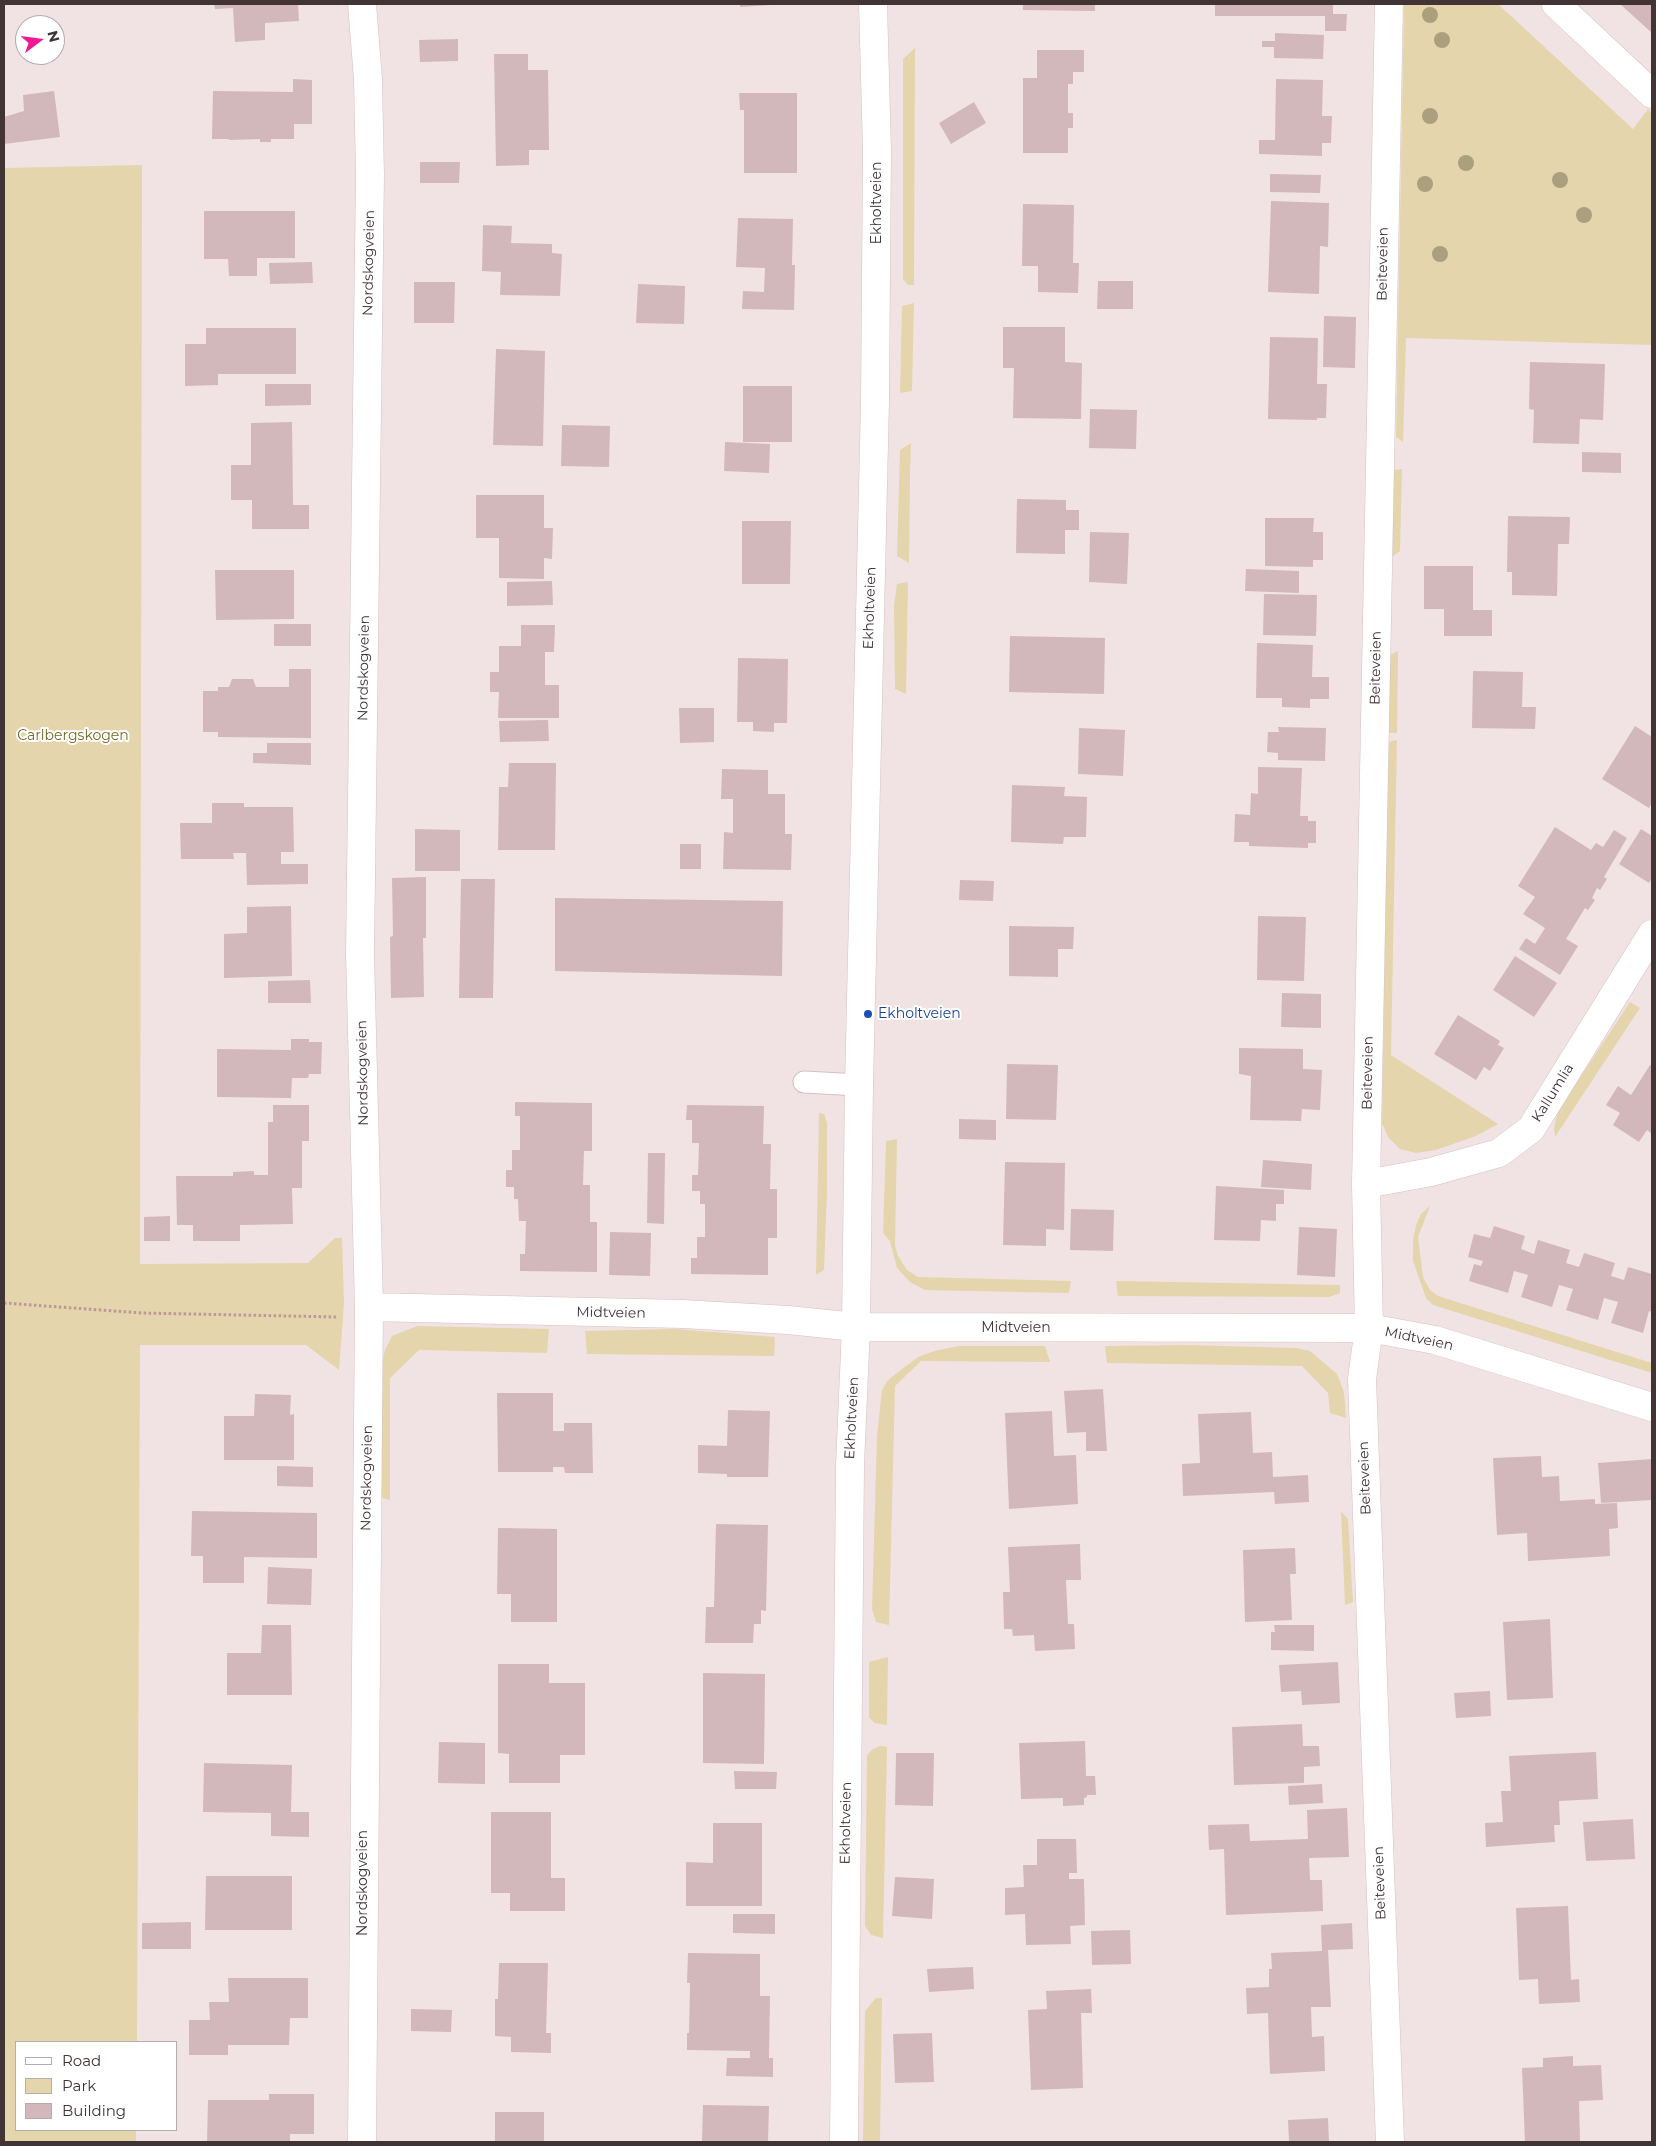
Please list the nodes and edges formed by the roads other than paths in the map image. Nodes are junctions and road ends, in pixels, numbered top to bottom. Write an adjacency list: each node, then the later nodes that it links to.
1 (362, 4): 10 (street, Nordskogveien)
2 (873, 4): 8 (street, Ekholtveien)
3 (1388, 4): 9 (street, Beiteveien)
4 (1556, 4): 5 (street)
5 (1652, 94)
6 (1652, 934): 9 (street, Kallumlia)
7 (804, 1082): 8 (lane)
8 (859, 1085): 11 (street, Ekholtveien)
9 (1366, 1184): 12 (street, Beiteveien)
10 (368, 1307): 11 (street, Midtveien); 14 (street, Nordskogveien)
11 (856, 1327): 12 (street, Midtveien); 15 (street, Ekholtveien)
12 (1368, 1328): 13 (street, Midtveien); 16 (street, Beiteveien)
13 (1652, 1407)
14 (362, 2142)
15 (844, 2142)
16 (1390, 2142)

